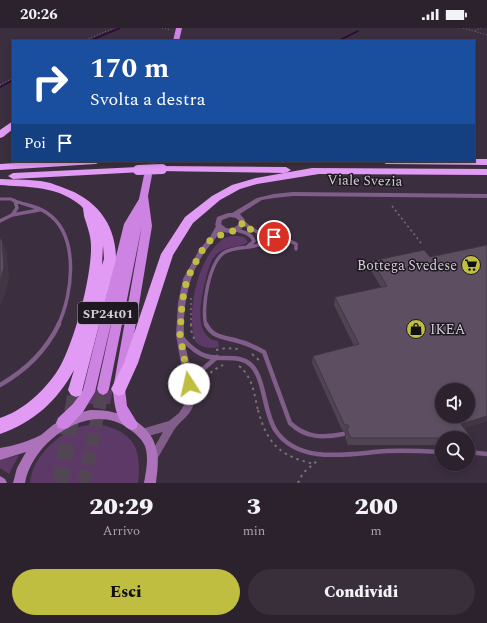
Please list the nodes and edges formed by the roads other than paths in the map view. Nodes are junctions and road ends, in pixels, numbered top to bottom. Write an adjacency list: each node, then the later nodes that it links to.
1 (178, 28): 2 (main road)
2 (176, 40)
3 (12, 125): 4 (highway)
4 (0, 135)
5 (80, 162): 8 (highway)
6 (475, 162): 7 (highway)
7 (487, 162)
8 (0, 167)
9 (319, 171): 10 (highway); 12 (highway, bridge); 34 (highway)
10 (487, 172)
11 (148, 175): 15 (main road, SP24t01)
12 (0, 177)
13 (0, 182): 18 (highway)
14 (487, 196): 19 (street, Viale Svezia)
15 (144, 197): 34 (main road, SP24t01); 35 (main road); 38 (main road, SP24t01)
16 (0, 199): 17 (lane)
17 (15, 201): 20 (lane); 21 (lane)
18 (88, 208): 36 (highway); 41 (highway)
19 (246, 209): 22 (street, Viale Svezia); 24 (street)
20 (42, 210): 21 (lane); 33 (lane)
21 (12, 215): 23 (lane)
22 (234, 215): 24 (street); 25 (street)
23 (0, 221)
24 (242, 221): 26 (street); 27 (lane)
25 (219, 226): 26 (street); 28 (street)
26 (233, 231): 28 (street); 29 (lane)
27 (266, 235): 29 (lane); 30 (lane)
28 (212, 238): 31 (street)
29 (246, 247): 43 (lane)
30 (296, 249)
31 (180, 335): 32 (lane); 37 (street)
32 (218, 356): 37 (lane); 45 (lane)
33 (0, 385)
34 (119, 388): 39 (main road, SP24t01)
35 (103, 389)
36 (76, 390)
37 (190, 393): 40 (street)
38 (63, 423): 39 (main road); 44 (main road)
39 (131, 424): 42 (main road)
40 (172, 425): 42 (street); 49 (street)
41 (0, 426)
42 (141, 432): 49 (main road)
43 (343, 434)
44 (44, 437): 47 (main road); 50 (main road)
45 (435, 452)
46 (475, 453): 48 (lane)
47 (0, 454)
48 (487, 454)
49 (152, 458): 51 (main road)
50 (19, 483)
51 (150, 483)

